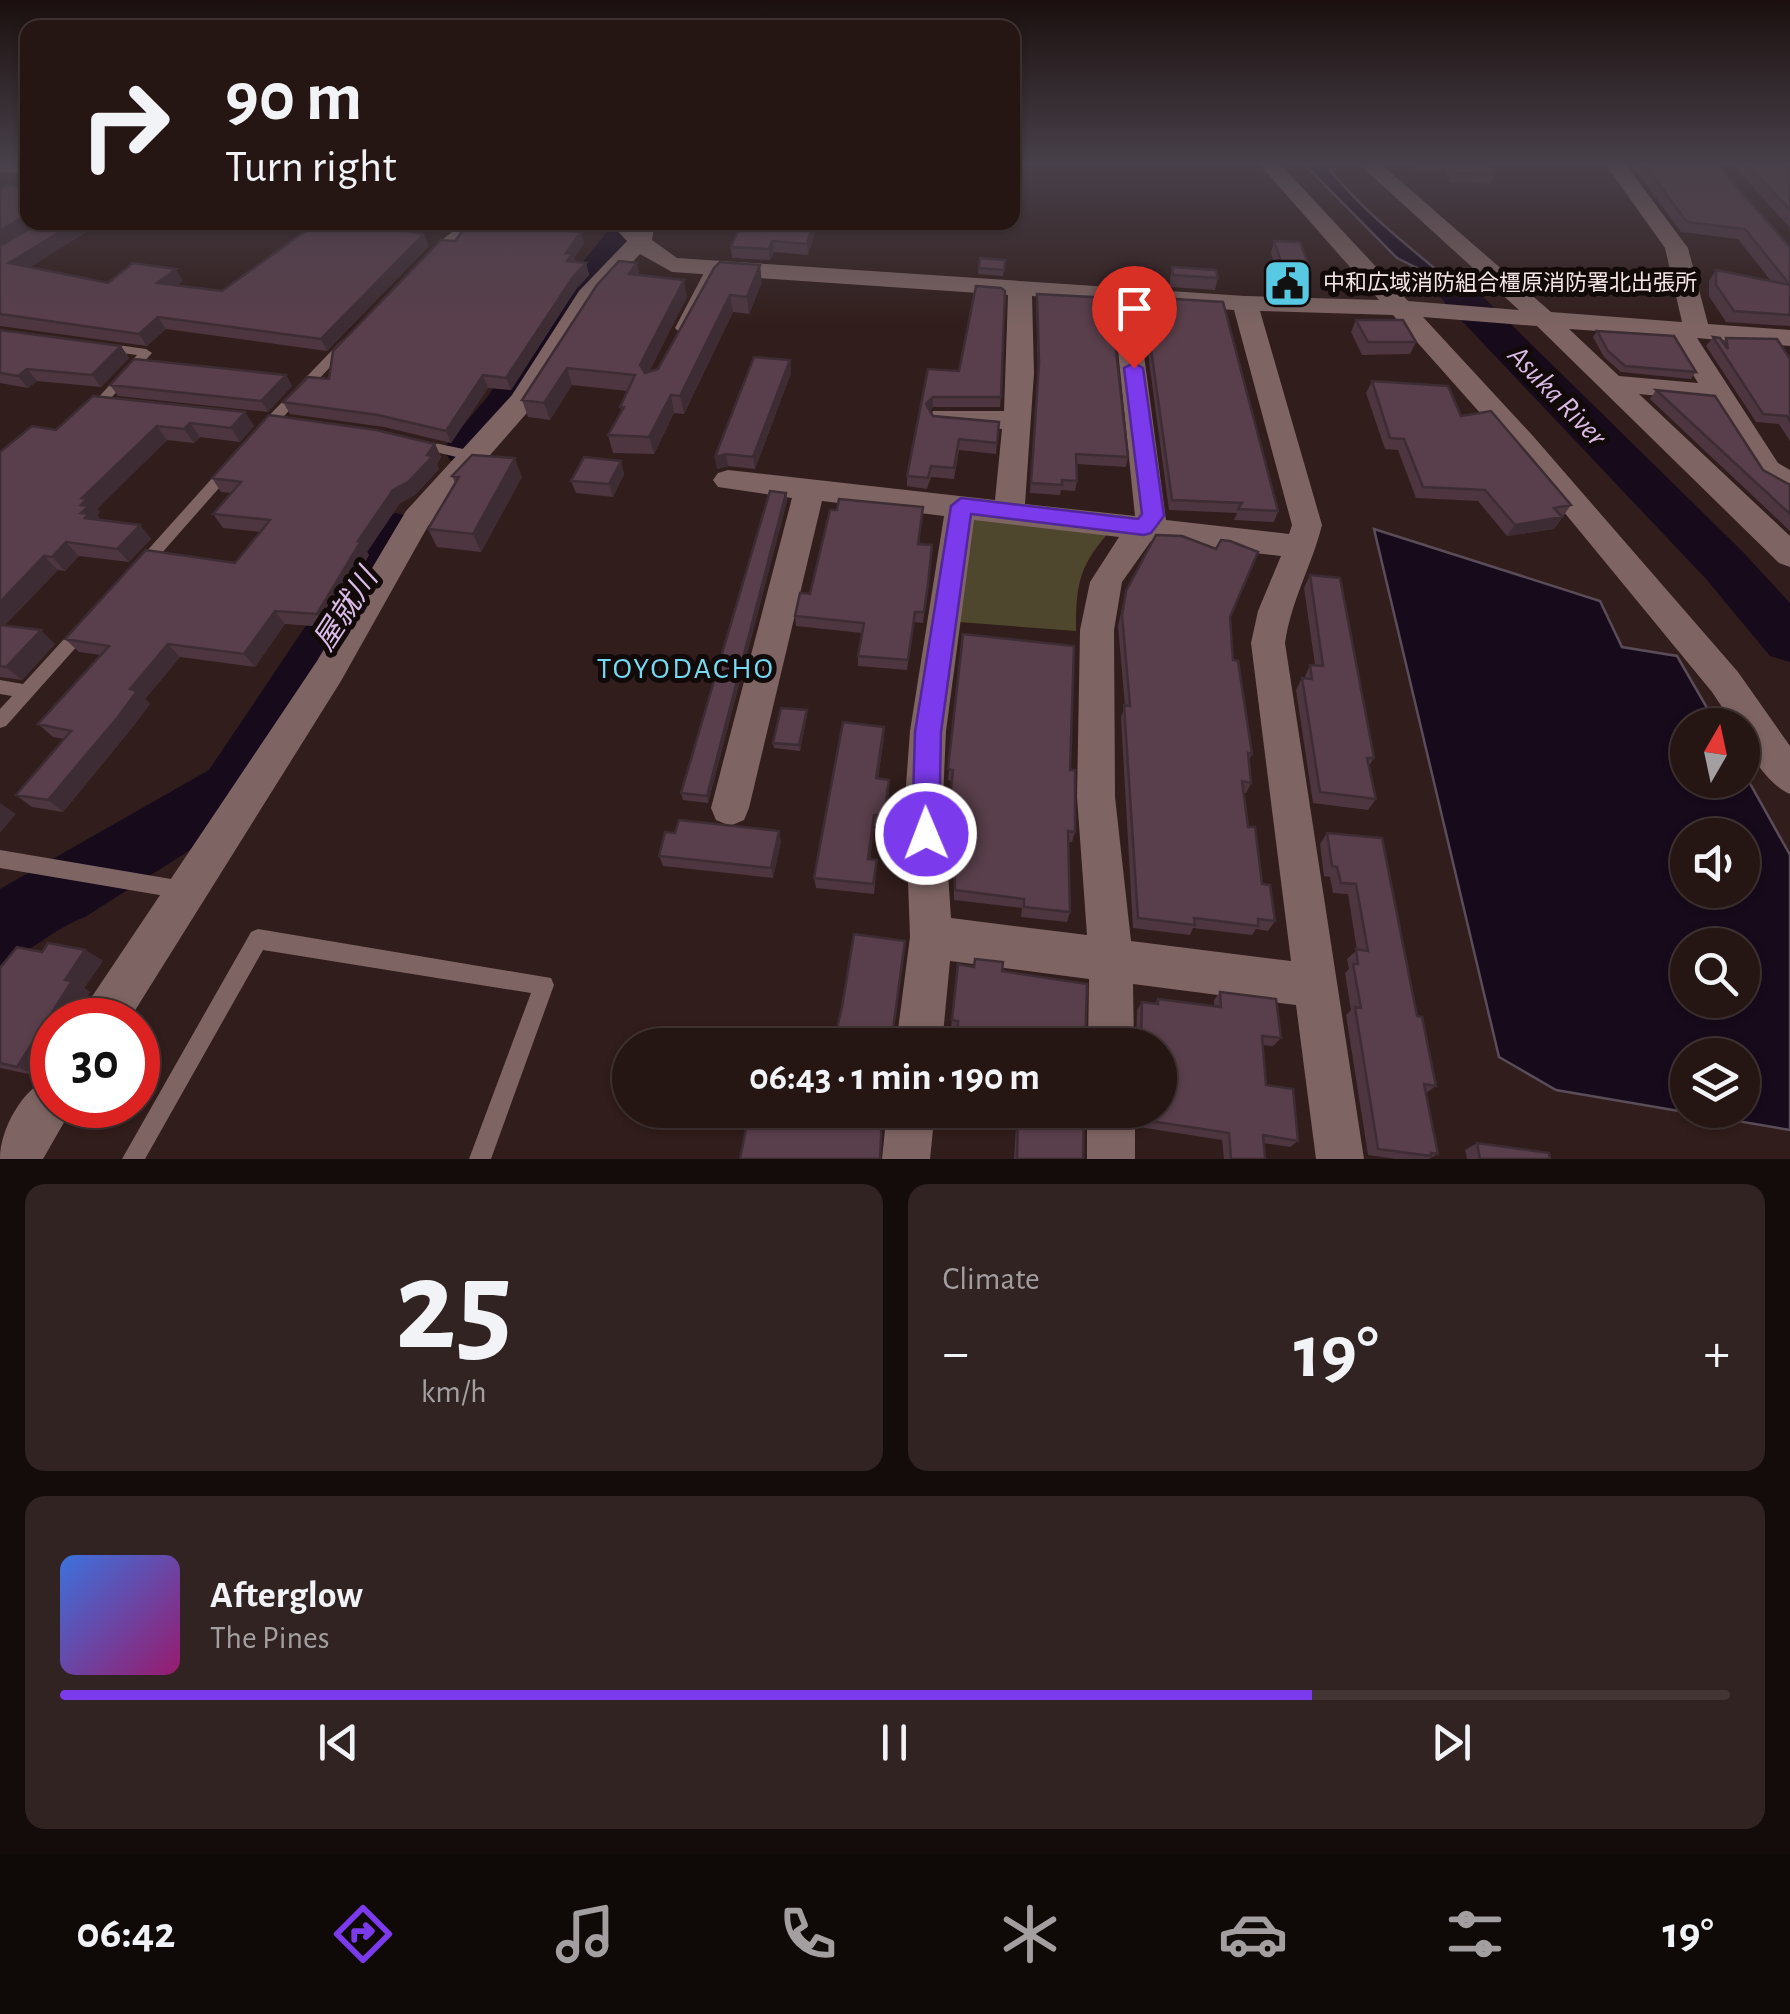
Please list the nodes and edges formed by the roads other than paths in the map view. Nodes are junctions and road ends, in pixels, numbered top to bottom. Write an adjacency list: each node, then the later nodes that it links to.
1 (1321, 219): 12 (street)
2 (1429, 219): 13 (street)
3 (1655, 219): 15 (street)
4 (462, 230): 7 (lane)
5 (632, 230): 30 (street)
6 (634, 230): 8 (street)
7 (426, 260)
8 (711, 269): 9 (street); 16 (lane)
9 (1020, 289): 10 (street); 24 (street)
10 (1124, 295): 11 (street); 36 (street)
11 (1246, 303): 12 (street); 37 (street)
12 (1404, 308): 13 (street); 44 (street)
13 (1534, 318): 15 (street); 38 (street)
14 (360, 328): 25 (lane)
15 (1687, 329): 17 (street); 20 (street)
16 (678, 335)
17 (1790, 338)
18 (91, 346): 21 (lane)
19 (1620, 384): 20 (street)
20 (1719, 393): 32 (street)
21 (125, 405)
22 (943, 417): 24 (street)
23 (252, 419): 25 (lane)
24 (1017, 420): 35 (street)
25 (270, 421): 26 (lane); 27 (lane)
26 (289, 424)
27 (257, 436)
28 (397, 440): 30 (lane)
29 (244, 451): 39 (lane)
30 (464, 454): 47 (street)
31 (728, 480): 33 (street)
32 (1790, 484)
33 (810, 488): 34 (street); 45 (street)
34 (961, 506): 35 (street); 48 (street)
35 (1009, 510): 36 (street)
36 (1144, 527): 37 (street); 49 (street)
37 (1302, 547): 50 (street)
38 (1790, 554)
39 (124, 585)
40 (98, 614): 42 (lane)
41 (0, 687): 42 (lane)
42 (27, 692): 43 (lane)
43 (0, 721)
44 (1790, 778)
45 (730, 808)
46 (0, 859): 47 (lane)
47 (185, 890): 51 (street)
48 (931, 937): 49 (street); 52 (street)
49 (1112, 961): 50 (street); 53 (street)
50 (1316, 986): 62 (street)
51 (117, 998)
52 (921, 1028)
53 (1111, 1028)
54 (34, 1128): 58 (street)
55 (909, 1128): 60 (street)
56 (1111, 1128): 61 (street)
57 (140, 1158): 59 (lane)
58 (15, 1159)
59 (480, 1159)
60 (906, 1159)
61 (1111, 1159)
62 (1340, 1159)

